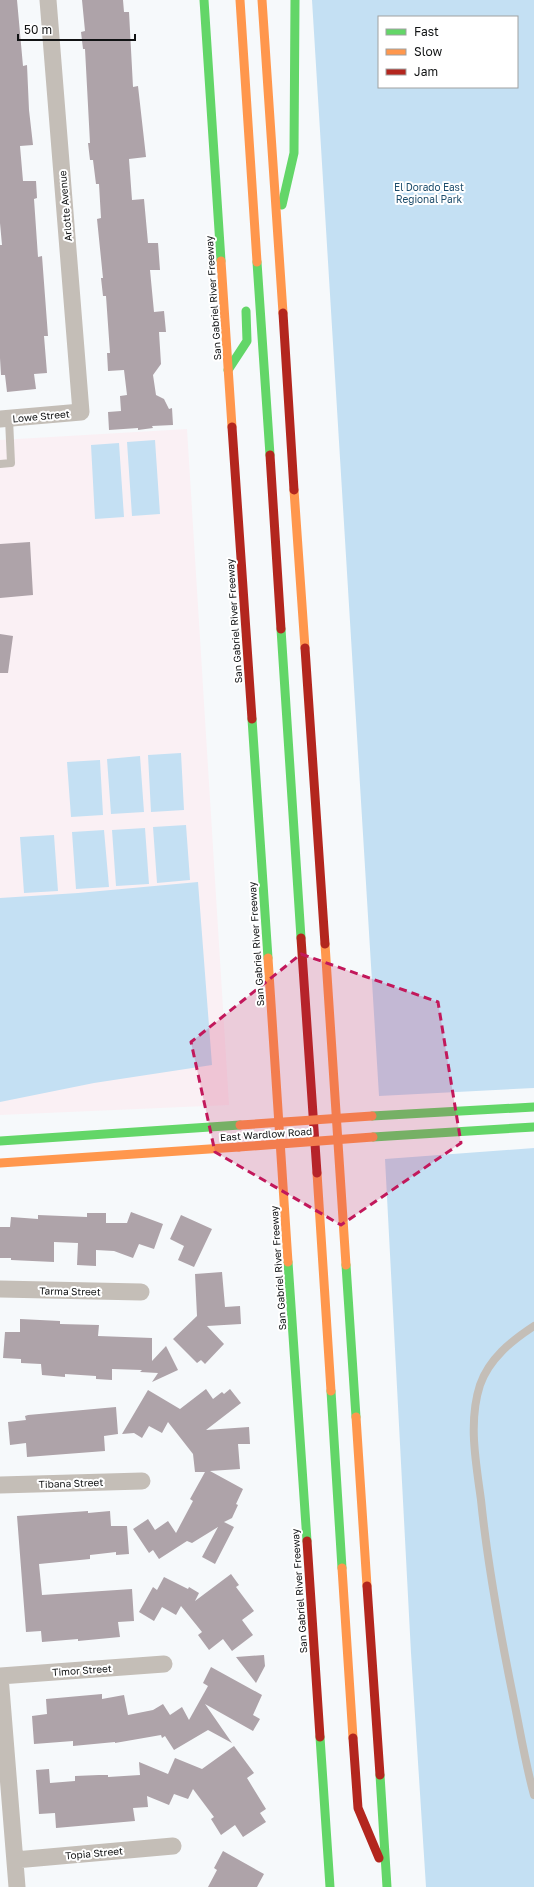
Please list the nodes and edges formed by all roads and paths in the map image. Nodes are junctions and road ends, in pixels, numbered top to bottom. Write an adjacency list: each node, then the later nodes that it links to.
1 (48, 0): 9 (street, Arlotte Avenue)
2 (204, 0): 8 (main road, San Gabriel River Freeway)
3 (240, 0): 26 (main road)
4 (262, 0): 6 (main road)
5 (295, 0): 6 (main road)
6 (276, 228): 26 (main road)
7 (245, 302): 8 (main road)
8 (228, 370): 28 (main road, San Gabriel River Freeway)
9 (81, 412): 10 (street, Lowe Street)
10 (5, 419): 11 (lane)
11 (0, 464)
12 (534, 1107): 14 (main road, East Wardlow Road, bridge)
13 (534, 1127): 15 (main road, East Wardlow Road, bridge)
14 (0, 1141)
15 (0, 1163)
16 (0, 1289): 17 (street, Tarma Street)
17 (141, 1292)
18 (534, 1326): 23 (lane)
19 (142, 1481): 20 (street, Tibana Street)
20 (0, 1485)
21 (164, 1664): 22 (street, Timor Street)
22 (0, 1676): 25 (street)
23 (534, 1796)
24 (173, 1846): 25 (street, Topia Street)
25 (15, 1860): 27 (street)
26 (386, 1874): 29 (main road)
27 (17, 1887)
28 (330, 1887)
29 (387, 1887)

